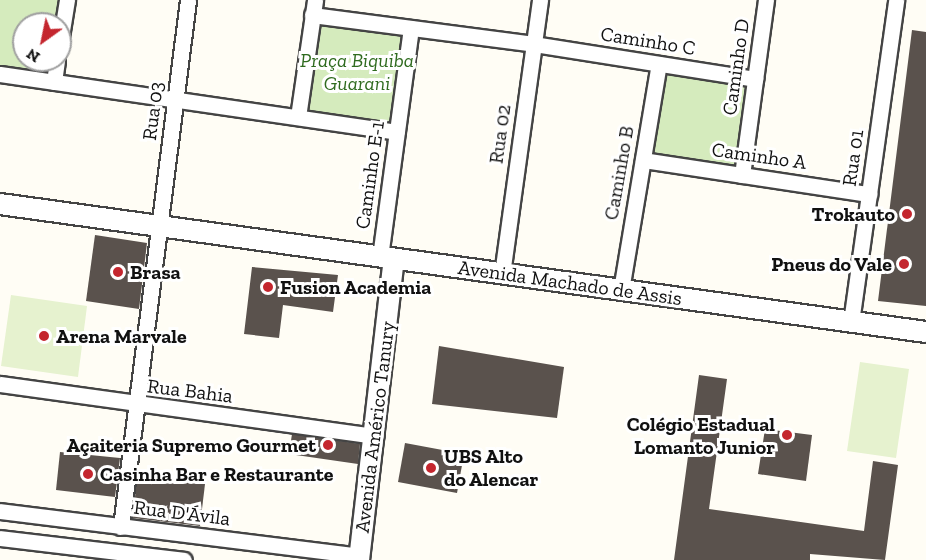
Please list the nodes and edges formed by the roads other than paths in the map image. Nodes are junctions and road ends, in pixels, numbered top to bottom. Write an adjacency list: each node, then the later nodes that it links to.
1 (188, 0): 13 (street, Rua 03)
2 (540, 0): 7 (street, Rua 02)
3 (766, 0): 11 (street, Caminho D)
4 (896, 0): 18 (street, Rua 01)
5 (313, 8): 6 (street, Caminho C); 14 (street)
6 (411, 28): 7 (street, Caminho C); 15 (street, Caminho E-1)
7 (534, 44): 8 (street, Caminho C); 22 (street, Rua 02)
8 (659, 64): 11 (street, Caminho C); 16 (street, Caminho B)
9 (55, 72): 12 (street)
10 (0, 74): 12 (street)
11 (755, 79): 17 (street, Caminho D)
12 (54, 82): 13 (street)
13 (176, 99): 14 (street); 20 (street, Rua 03)
14 (298, 117): 15 (street)
15 (397, 132): 21 (street, Caminho E-1)
16 (643, 160): 17 (street, Caminho A); 23 (street, Caminho B)
17 (742, 175): 18 (street, Caminho A)
18 (869, 194): 24 (street, Rua 01)
19 (0, 204): 20 (street, Avenida Machado de Assis)
20 (160, 226): 21 (street, Avenida Machado de Assis); 27 (street, Rua 03)
21 (387, 258): 22 (street, Avenida Machado de Assis); 28 (street, Avenida Américo Tanury)
22 (502, 274): 23 (street, Avenida Machado de Assis)
23 (621, 290): 24 (street, Avenida Machado de Assis)
24 (851, 322): 25 (street, Avenida Machado de Assis)
25 (926, 332)
26 (0, 384): 27 (street, Rua Bahia)
27 (138, 406): 28 (street, Rua Bahia); 30 (street, Rua 03)
28 (375, 436): 34 (street, Avenida Américo Tanury)
29 (0, 511): 30 (street, Rua D'Ávila)
30 (121, 526): 31 (street, Rua D'Ávila)
31 (160, 531): 33 (street); 34 (street, Rua D'Ávila)
32 (0, 538): 33 (street)
33 (159, 557): 35 (street)
34 (359, 558)
35 (184, 560)

